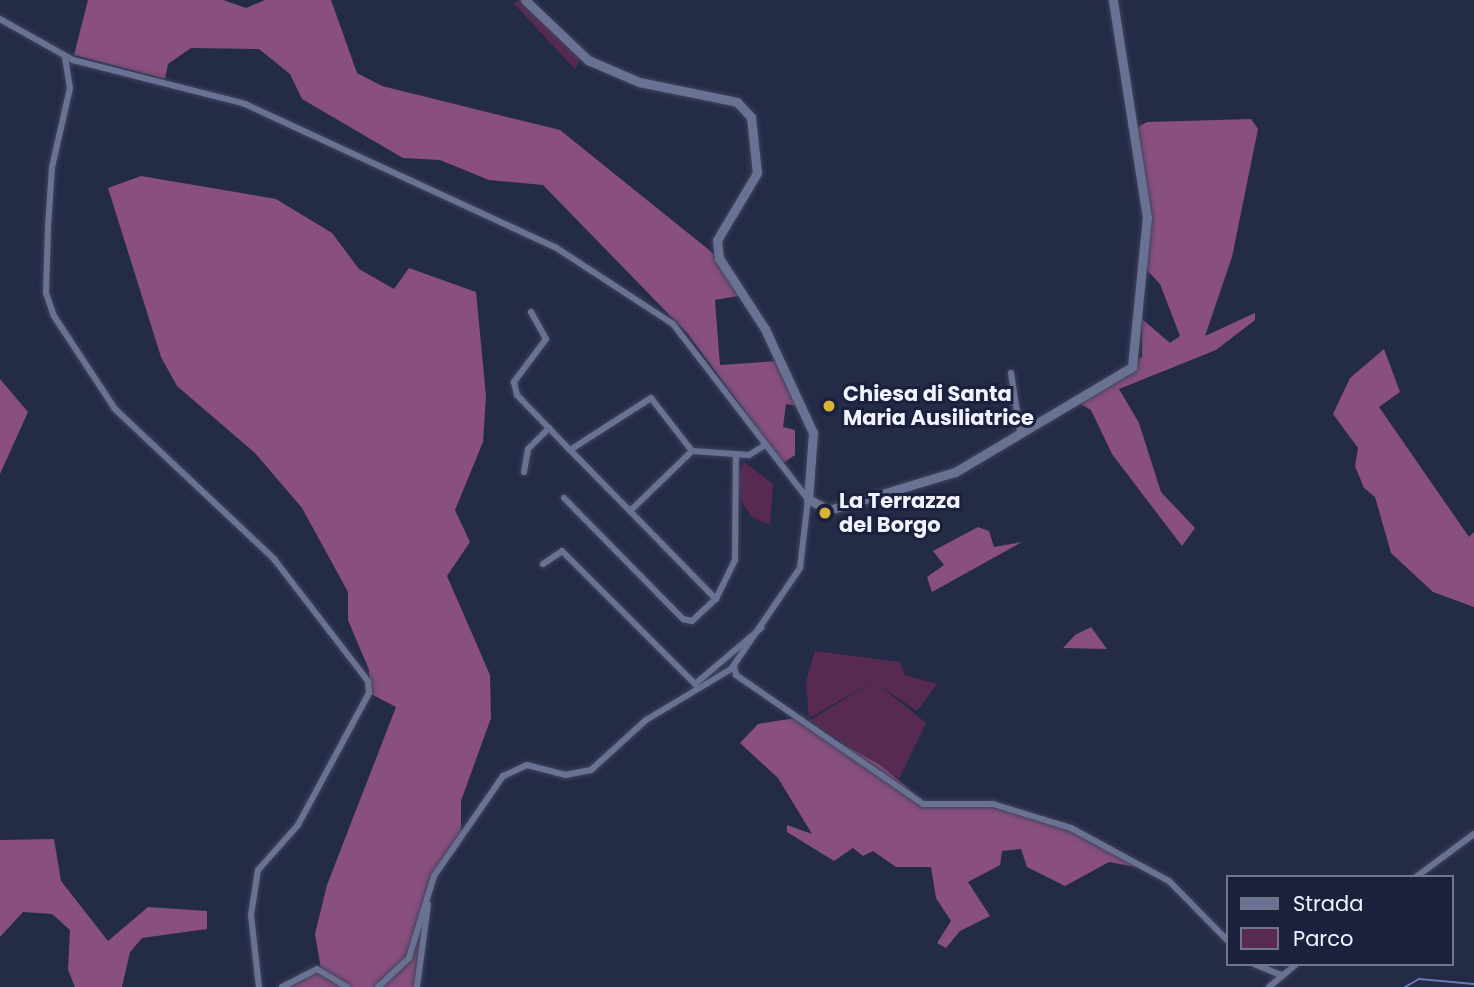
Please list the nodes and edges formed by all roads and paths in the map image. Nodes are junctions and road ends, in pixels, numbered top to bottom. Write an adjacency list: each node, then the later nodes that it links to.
1 (525, 0): 15 (street)
2 (1113, 0): 8 (street)
3 (0, 19): 4 (street)
4 (65, 57): 9 (street); 29 (street)
5 (531, 312): 7 (street)
6 (1011, 373): 8 (street)
7 (549, 428): 10 (street); 13 (street)
8 (1020, 431): 15 (street)
9 (765, 445): 12 (street); 15 (street)
10 (570, 450): 11 (street); 16 (street)
11 (692, 451): 12 (street); 16 (street)
12 (736, 455): 18 (street)
13 (524, 472)
14 (564, 498): 18 (street)
15 (808, 499): 19 (street)
16 (630, 512): 18 (street)
17 (543, 564): 19 (street)
18 (716, 599)
19 (763, 627): 20 (street)
20 (734, 664): 23 (street); 24 (street)
21 (1474, 834): 22 (street)
22 (1419, 875)
23 (427, 903): 32 (street); 33 (street)
24 (1226, 939)
25 (1259, 966): 27 (street)
26 (1293, 966): 27 (street)
27 (1281, 975): 28 (street)
28 (1272, 985)
29 (257, 986)
30 (282, 987): 31 (street)
31 (347, 987)
32 (379, 987)
33 (417, 987)

